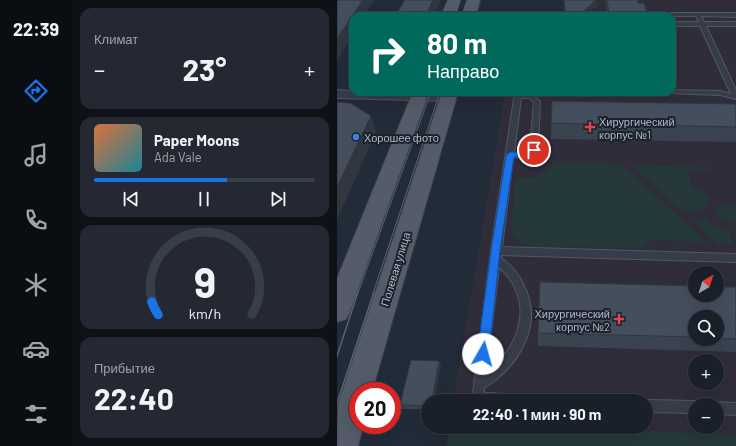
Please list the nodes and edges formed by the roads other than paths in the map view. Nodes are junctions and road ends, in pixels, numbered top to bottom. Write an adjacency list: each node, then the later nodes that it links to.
1 (454, 0): 3 (main road)
2 (474, 0): 4 (main road)
3 (450, 12)
4 (470, 12)
5 (676, 14): 6 (lane)
6 (698, 14): 7 (lane); 9 (lane)
7 (736, 15)
8 (676, 24): 9 (lane)
9 (702, 24): 10 (lane); 18 (lane)
10 (736, 24)
11 (676, 92): 18 (lane)
12 (337, 94): 13 (street)
13 (349, 94)
14 (419, 96): 22 (main road)
15 (449, 96): 29 (main road, Полевая улица)
16 (518, 96): 19 (lane)
17 (530, 96): 19 (lane)
18 (736, 97)
19 (510, 155): 20 (lane)
20 (495, 255): 21 (lane); 23 (lane); 23 (lane)
21 (736, 258)
22 (337, 311)
23 (479, 385): 24 (lane)
24 (478, 394)
25 (653, 406): 26 (lane)
26 (688, 407)
27 (724, 408): 28 (lane)
28 (736, 409)
29 (342, 446)

